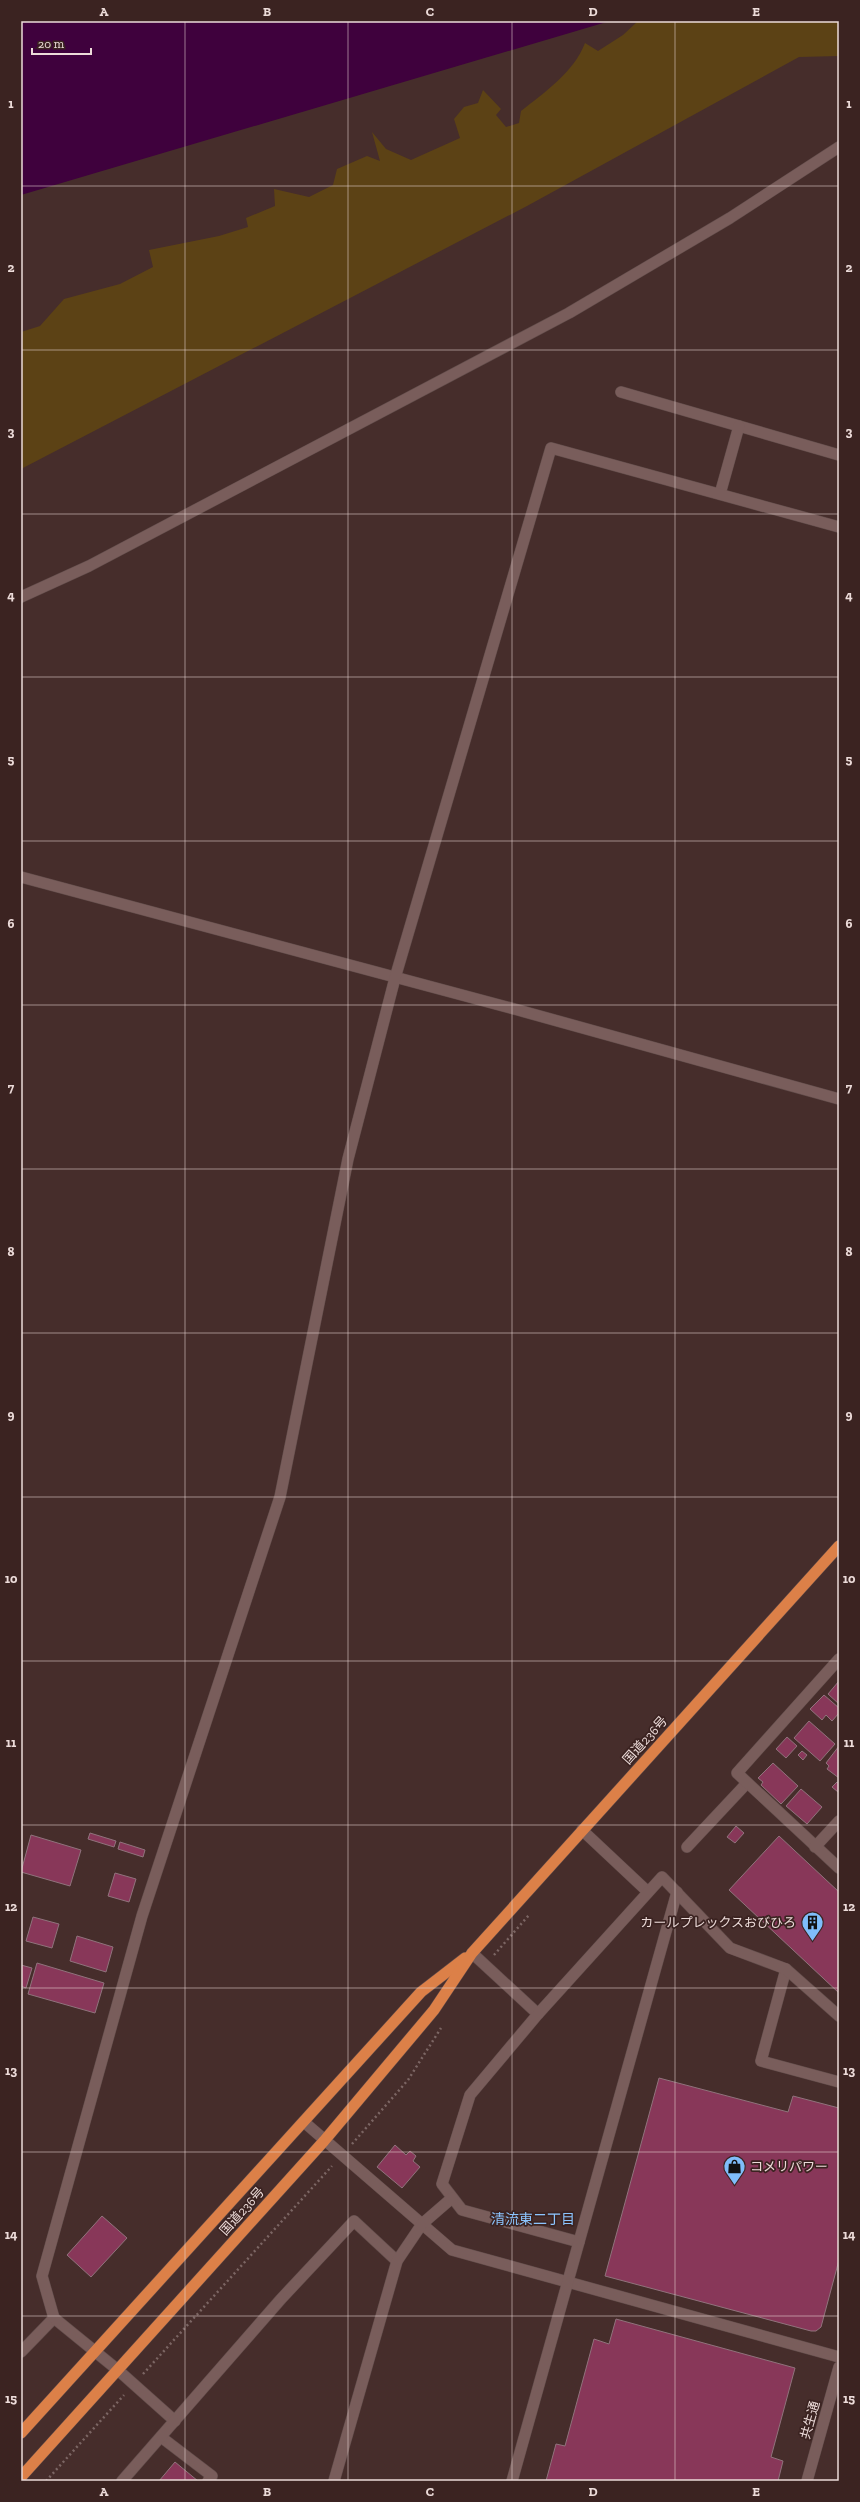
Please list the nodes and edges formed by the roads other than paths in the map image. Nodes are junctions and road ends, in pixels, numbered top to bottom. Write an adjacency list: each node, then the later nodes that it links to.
1 (839, 147): 7 (street)
2 (621, 392): 3 (street)
3 (739, 426): 4 (street); 5 (street)
4 (839, 455)
5 (720, 494): 6 (street); 9 (street)
6 (839, 527)
7 (21, 597)
8 (21, 877): 9 (street)
9 (395, 978): 10 (street); 33 (street)
10 (839, 1099)
11 (839, 1546): 15 (highway, 国道236号)
12 (839, 1659): 13 (street)
13 (747, 1783): 16 (street); 17 (street)
14 (839, 1821): 17 (street)
15 (582, 1830): 19 (street); 21 (highway, 国道236号)
16 (687, 1847)
17 (815, 1847): 18 (street)
18 (839, 1868)
19 (648, 1892): 20 (street); 23 (street)
20 (677, 1892): 22 (street); 30 (street)
21 (472, 1952): 23 (street); 26 (highway, 国道236号); 27 (highway, 国道236号)
22 (786, 1969): 24 (street); 25 (street)
23 (538, 2014): 28 (street)
24 (839, 2016)
25 (839, 2082)
26 (304, 2122): 27 (street); 34 (highway, 国道236号)
27 (324, 2141): 29 (street); 38 (highway, 国道236号)
28 (452, 2198): 29 (street); 30 (street)
29 (422, 2224): 31 (street); 32 (street)
30 (579, 2242): 32 (street)
31 (397, 2261): 39 (street); 45 (street)
32 (568, 2282): 36 (street); 46 (street)
33 (54, 2318): 34 (street); 35 (street)
34 (95, 2350): 38 (street); 40 (highway, 国道236号)
35 (21, 2352)
36 (839, 2357)
37 (839, 2367): 47 (street, 共生通)
38 (119, 2371): 39 (street); 42 (highway, 国道236号)
39 (175, 2421): 41 (street)
40 (21, 2433)
41 (161, 2437): 43 (street); 44 (street)
42 (21, 2477)
43 (122, 2481)
44 (208, 2481)
45 (334, 2481)
46 (512, 2481)
47 (807, 2481)

